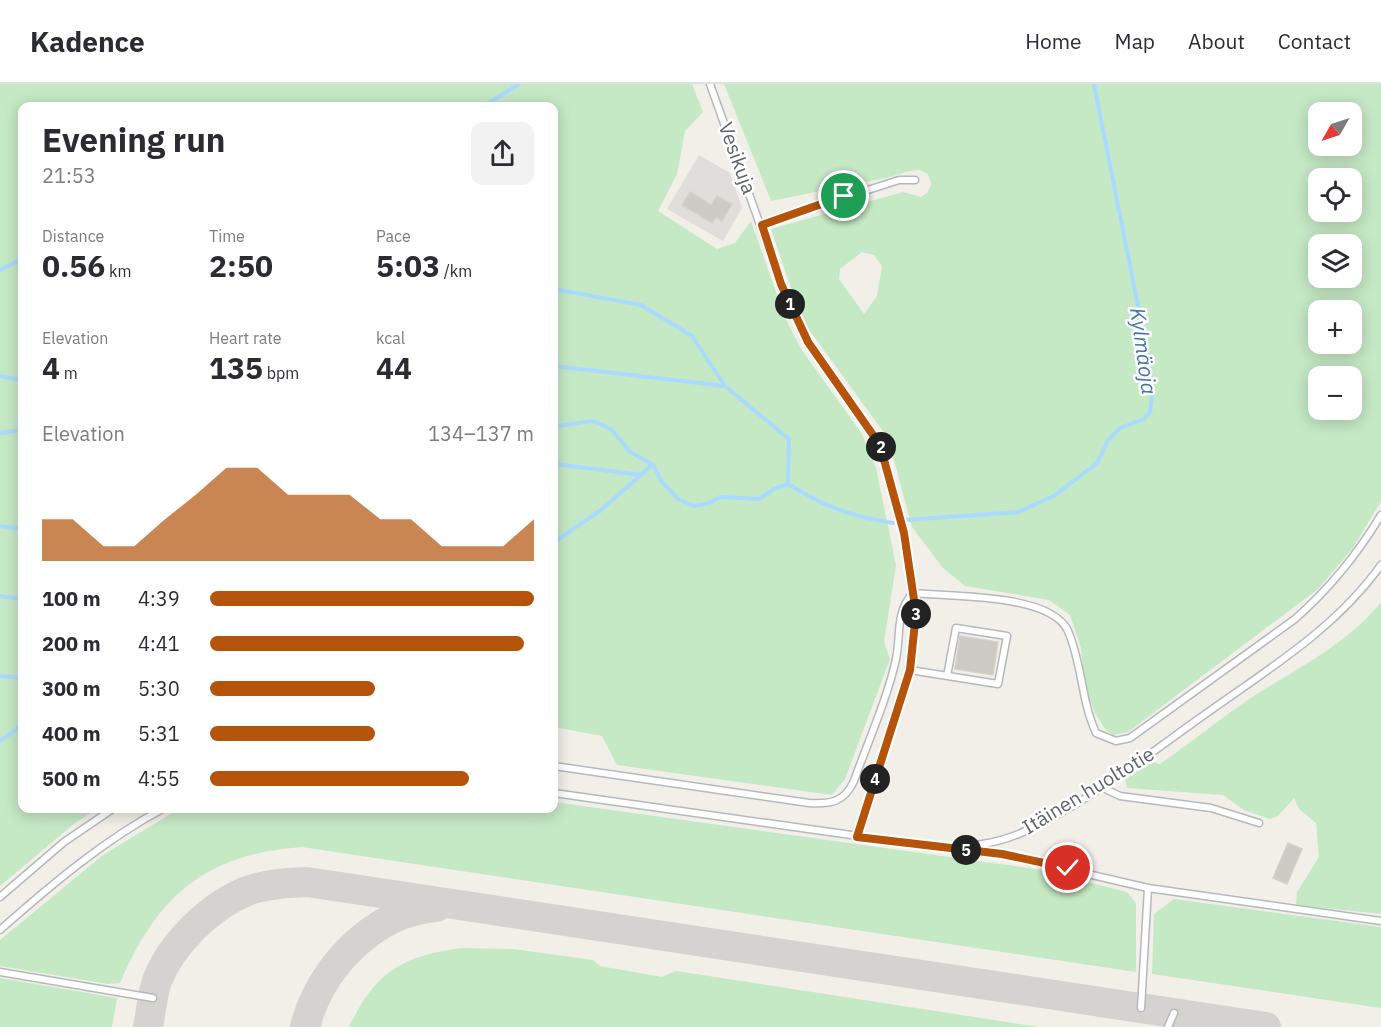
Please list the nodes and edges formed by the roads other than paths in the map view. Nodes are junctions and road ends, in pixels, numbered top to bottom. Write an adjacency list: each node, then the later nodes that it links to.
1 (710, 84): 3 (lane, Vesikuja)
2 (915, 180): 3 (lane)
3 (762, 225): 6 (lane, Vesikuja)
4 (1381, 515): 6 (lane)
5 (1381, 565): 10 (lane, Itäinen huoltotie)
6 (913, 593): 7 (lane, Vesikuja); 9 (lane)
7 (910, 670): 8 (lane); 15 (lane, Vesikuja)
8 (948, 676): 8 (lane)
9 (558, 767)
10 (1101, 788): 14 (lane); 16 (lane, Itäinen huoltotie)
11 (558, 795): 15 (lane, Itäinen huoltotie)
12 (107, 813): 18 (lane)
13 (155, 813): 20 (lane)
14 (1259, 823)
15 (857, 837): 16 (lane, Itäinen huoltotie)
16 (936, 847): 17 (lane)
17 (1148, 888): 19 (lane); 23 (lane)
18 (0, 897)
19 (1381, 921)
20 (0, 930)
21 (0, 972): 22 (lane)
22 (153, 998)
23 (1141, 1008)
24 (1174, 1013): 25 (lane)
25 (1168, 1027)

